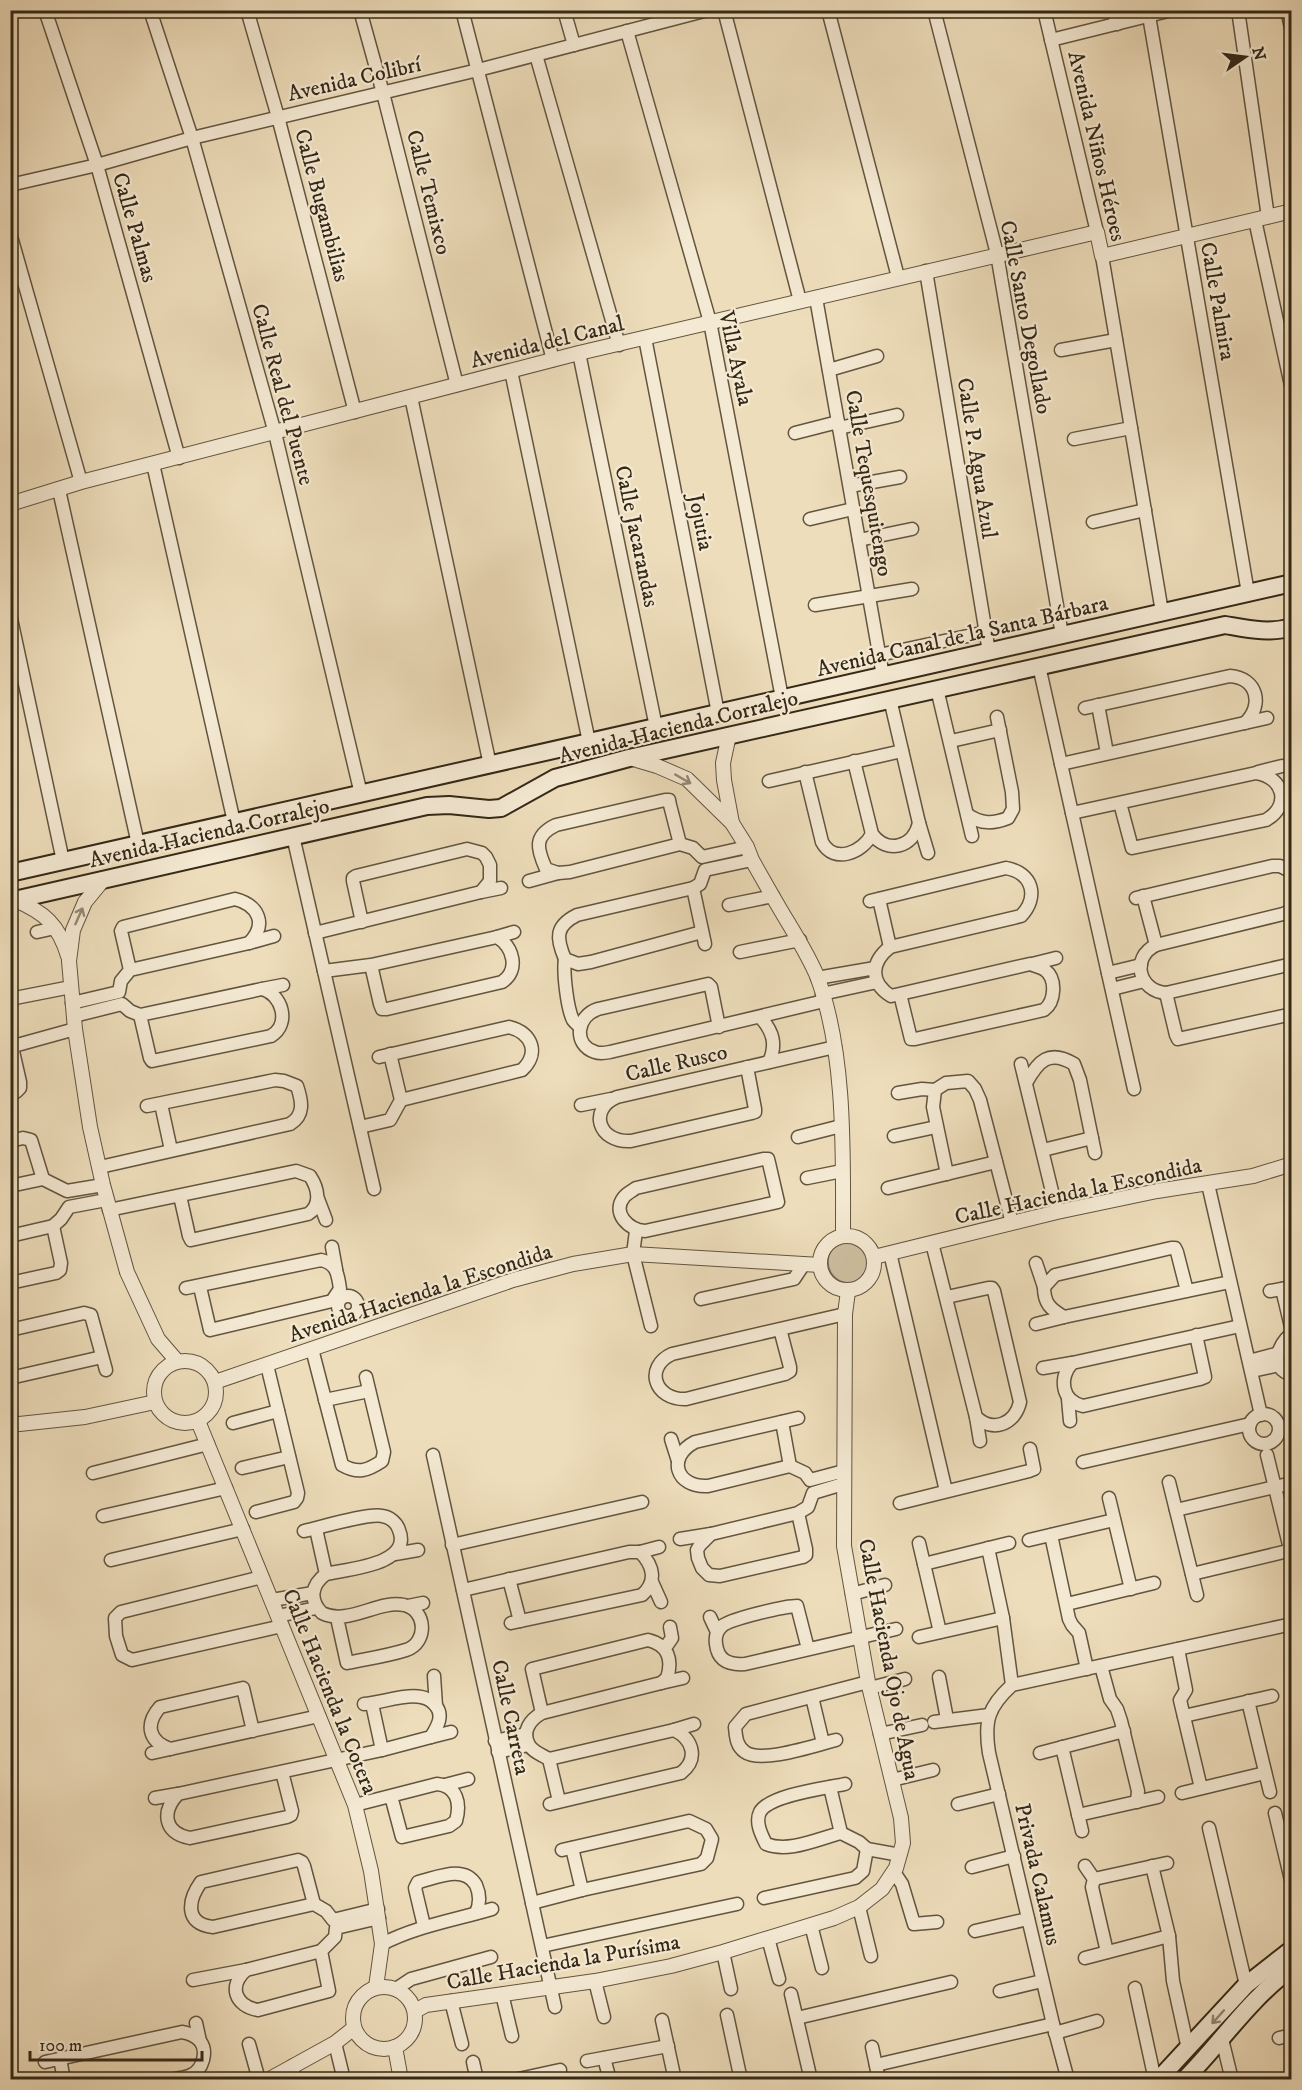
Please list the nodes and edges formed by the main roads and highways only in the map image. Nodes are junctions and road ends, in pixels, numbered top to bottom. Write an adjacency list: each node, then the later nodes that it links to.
1 (1292, 583): 3 (main road, Avenida Canal de la Santa Bárbara)
2 (1292, 627): 4 (main road, Avenida Hacienda Corralejo)
3 (661, 726): 4 (main road); 5 (main road, Avenida Canal de la Santa Bárbara)
4 (672, 748): 6 (main road, Avenida Hacienda Corralejo)
5 (10, 873)
6 (13, 901)
7 (1292, 1949): 9 (main road, one-way to 9)
8 (1292, 1968): 10 (main road)
9 (1157, 2079)
10 (1184, 2079)

